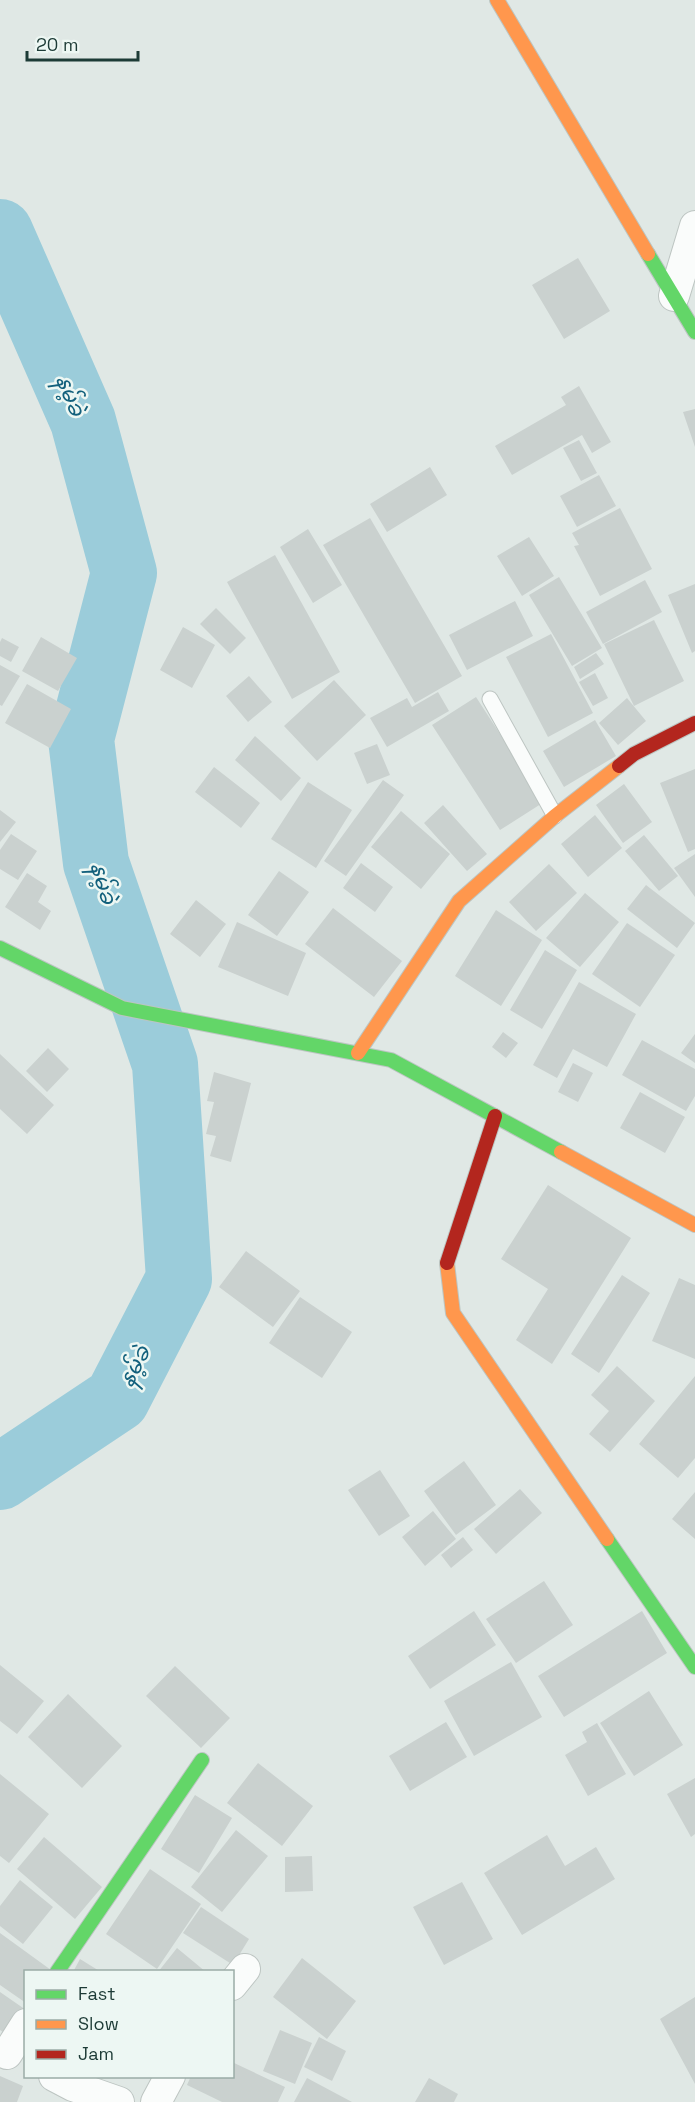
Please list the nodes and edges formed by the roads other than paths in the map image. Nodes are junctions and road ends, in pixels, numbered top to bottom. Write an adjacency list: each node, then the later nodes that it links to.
1 (497, 0): 3 (street)
2 (695, 226): 3 (street)
3 (674, 296): 4 (street)
4 (695, 332)
5 (490, 699): 7 (lane)
6 (695, 723): 7 (street)
7 (555, 816): 9 (street)
8 (0, 948): 9 (street)
9 (358, 1053): 10 (street)
10 (495, 1116): 11 (street); 12 (street)
11 (695, 1225)
12 (695, 1667)
13 (202, 1760): 14 (street)
14 (58, 1970)
15 (24, 2028): 16 (street)
16 (11, 2056)
17 (58, 2078): 19 (street)
18 (169, 2078): 20 (street)
19 (119, 2102)
20 (156, 2102)

